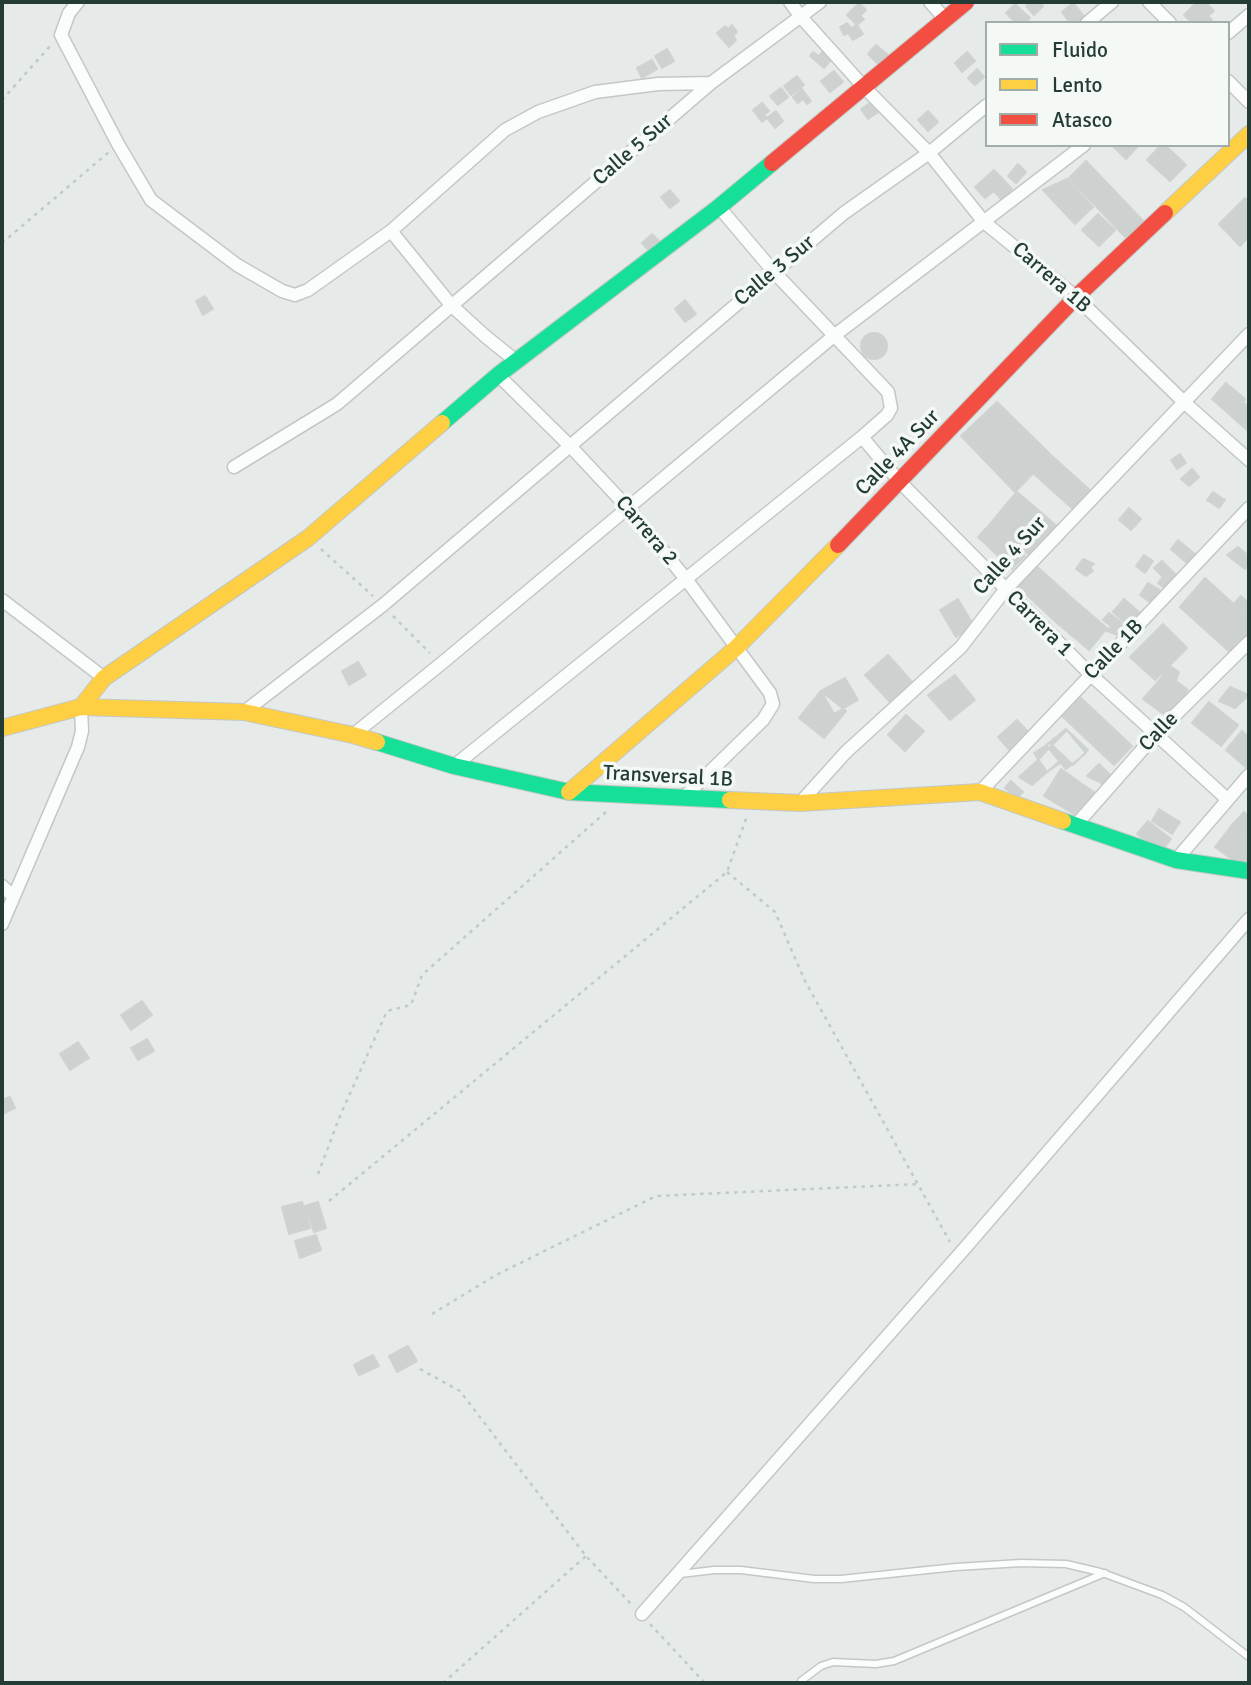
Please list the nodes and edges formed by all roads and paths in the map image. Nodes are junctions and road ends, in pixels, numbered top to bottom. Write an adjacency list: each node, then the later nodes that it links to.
1 (78, 2): 14 (street)
2 (790, 2): 9 (street, Carrera 1B)
3 (820, 2): 9 (street, Calle 5 Sur)
4 (930, 2): 10 (street)
5 (966, 2): 10 (street)
6 (1112, 2): 11 (street)
7 (1149, 2): 12 (street)
8 (1249, 15): 13 (street)
9 (801, 17): 15 (street, Calle 5 Sur); 17 (street, Carrera 1B)
10 (945, 19): 17 (street)
11 (1089, 21)
12 (1168, 21)
13 (1230, 31)
14 (61, 35): 18 (path); 22 (street)
15 (711, 83): 27 (street); 31 (street, Calle 5 Sur)
16 (1230, 83): 19 (street)
17 (863, 86): 24 (street, Carrera 1B); 25 (street)
18 (2, 100)
19 (1249, 102)
20 (985, 107): 24 (street, Calle 3 Sur)
21 (1249, 134): 30 (street, Calle 4A Sur)
22 (118, 144): 27 (street); 28 (path)
23 (1081, 147): 26 (street)
24 (929, 153): 26 (street, Carrera 1B); 29 (street, Calle 3 Sur)
25 (719, 207): 29 (street); 34 (street)
26 (984, 222): 30 (street, Carrera 1B); 33 (street)
27 (391, 231): 31 (street)
28 (2, 243)
29 (774, 272): 33 (street); 38 (street, Calle 3 Sur)
30 (1076, 297): 36 (street, Carrera 1B); 41 (street, Calle 4A Sur)
31 (452, 305): 34 (street); 40 (street, Calle 5 Sur)
32 (1249, 334): 36 (street, Calle 4 Sur)
33 (835, 335): 37 (street); 42 (street)
34 (516, 361): 35 (street)
35 (498, 375): 38 (street, Carrera 2); 50 (street)
36 (1185, 403): 39 (street, Carrera 1B); 45 (street, Calle 4 Sur)
37 (862, 437): 41 (street, Carrera 1); 44 (street)
38 (571, 447): 42 (street, Carrera 2); 52 (street, Calle 3 Sur)
39 (1249, 460)
40 (234, 467)
41 (900, 482): 45 (street, Carrera 1); 48 (street, Calle 4A Sur)
42 (628, 508): 44 (street, Carrera 2); 55 (street)
43 (1249, 508): 49 (street, Calle 1B)
44 (686, 579): 48 (street, Carrera 2); 56 (street)
45 (1005, 590): 49 (street, Carrera 1); 64 (street, Calle 4 Sur)
46 (2, 600): 50 (street)
47 (1249, 642): 54 (street, Calle)
48 (736, 648): 58 (street, Calle 4A Sur); 61 (street, Carrera 2)
49 (1090, 674): 54 (street, Carrera 1); 59 (street, Calle 1B)
50 (104, 678): 51 (street)
51 (81, 707): 52 (street, Transversal 1B); 53 (street, Transversal 1B); 70 (street)
52 (244, 712): 55 (street, Transversal 1B)
53 (2, 728)
54 (1156, 734): 62 (street, Carrera 1); 65 (street, Calle)
55 (353, 735): 56 (street, Transversal 1B)
56 (454, 766): 58 (street, Transversal 1B)
57 (1249, 775): 62 (street)
58 (569, 792): 60 (street, Transversal 1B)
59 (980, 792): 64 (street, Transversal 1B); 65 (street, Transversal 1B)
60 (626, 795): 61 (street, Transversal 1B); 73 (path)
61 (682, 799): 63 (street, Transversal 1B)
62 (1227, 799): 66 (street)
63 (750, 802): 64 (street, Transversal 1B); 68 (path)
64 (800, 803)
65 (1075, 826): 66 (street, Transversal 1B)
66 (1176, 860): 67 (street, Transversal 1B)
67 (1249, 871)
68 (727, 872): 74 (path); 75 (path)
69 (2, 886): 70 (street)
70 (13, 896): 72 (street)
71 (1249, 919): 76 (street)
72 (2, 924)
73 (318, 1174)
74 (919, 1184): 76 (path); 77 (path)
75 (329, 1201)
76 (965, 1248): 80 (street)
77 (432, 1314)
78 (420, 1369): 84 (path)
79 (1104, 1573): 80 (lane); 82 (lane); 83 (lane)
80 (677, 1574): 81 (street)
81 (642, 1614)
82 (1249, 1657)
83 (801, 1681)
84 (443, 1683)

